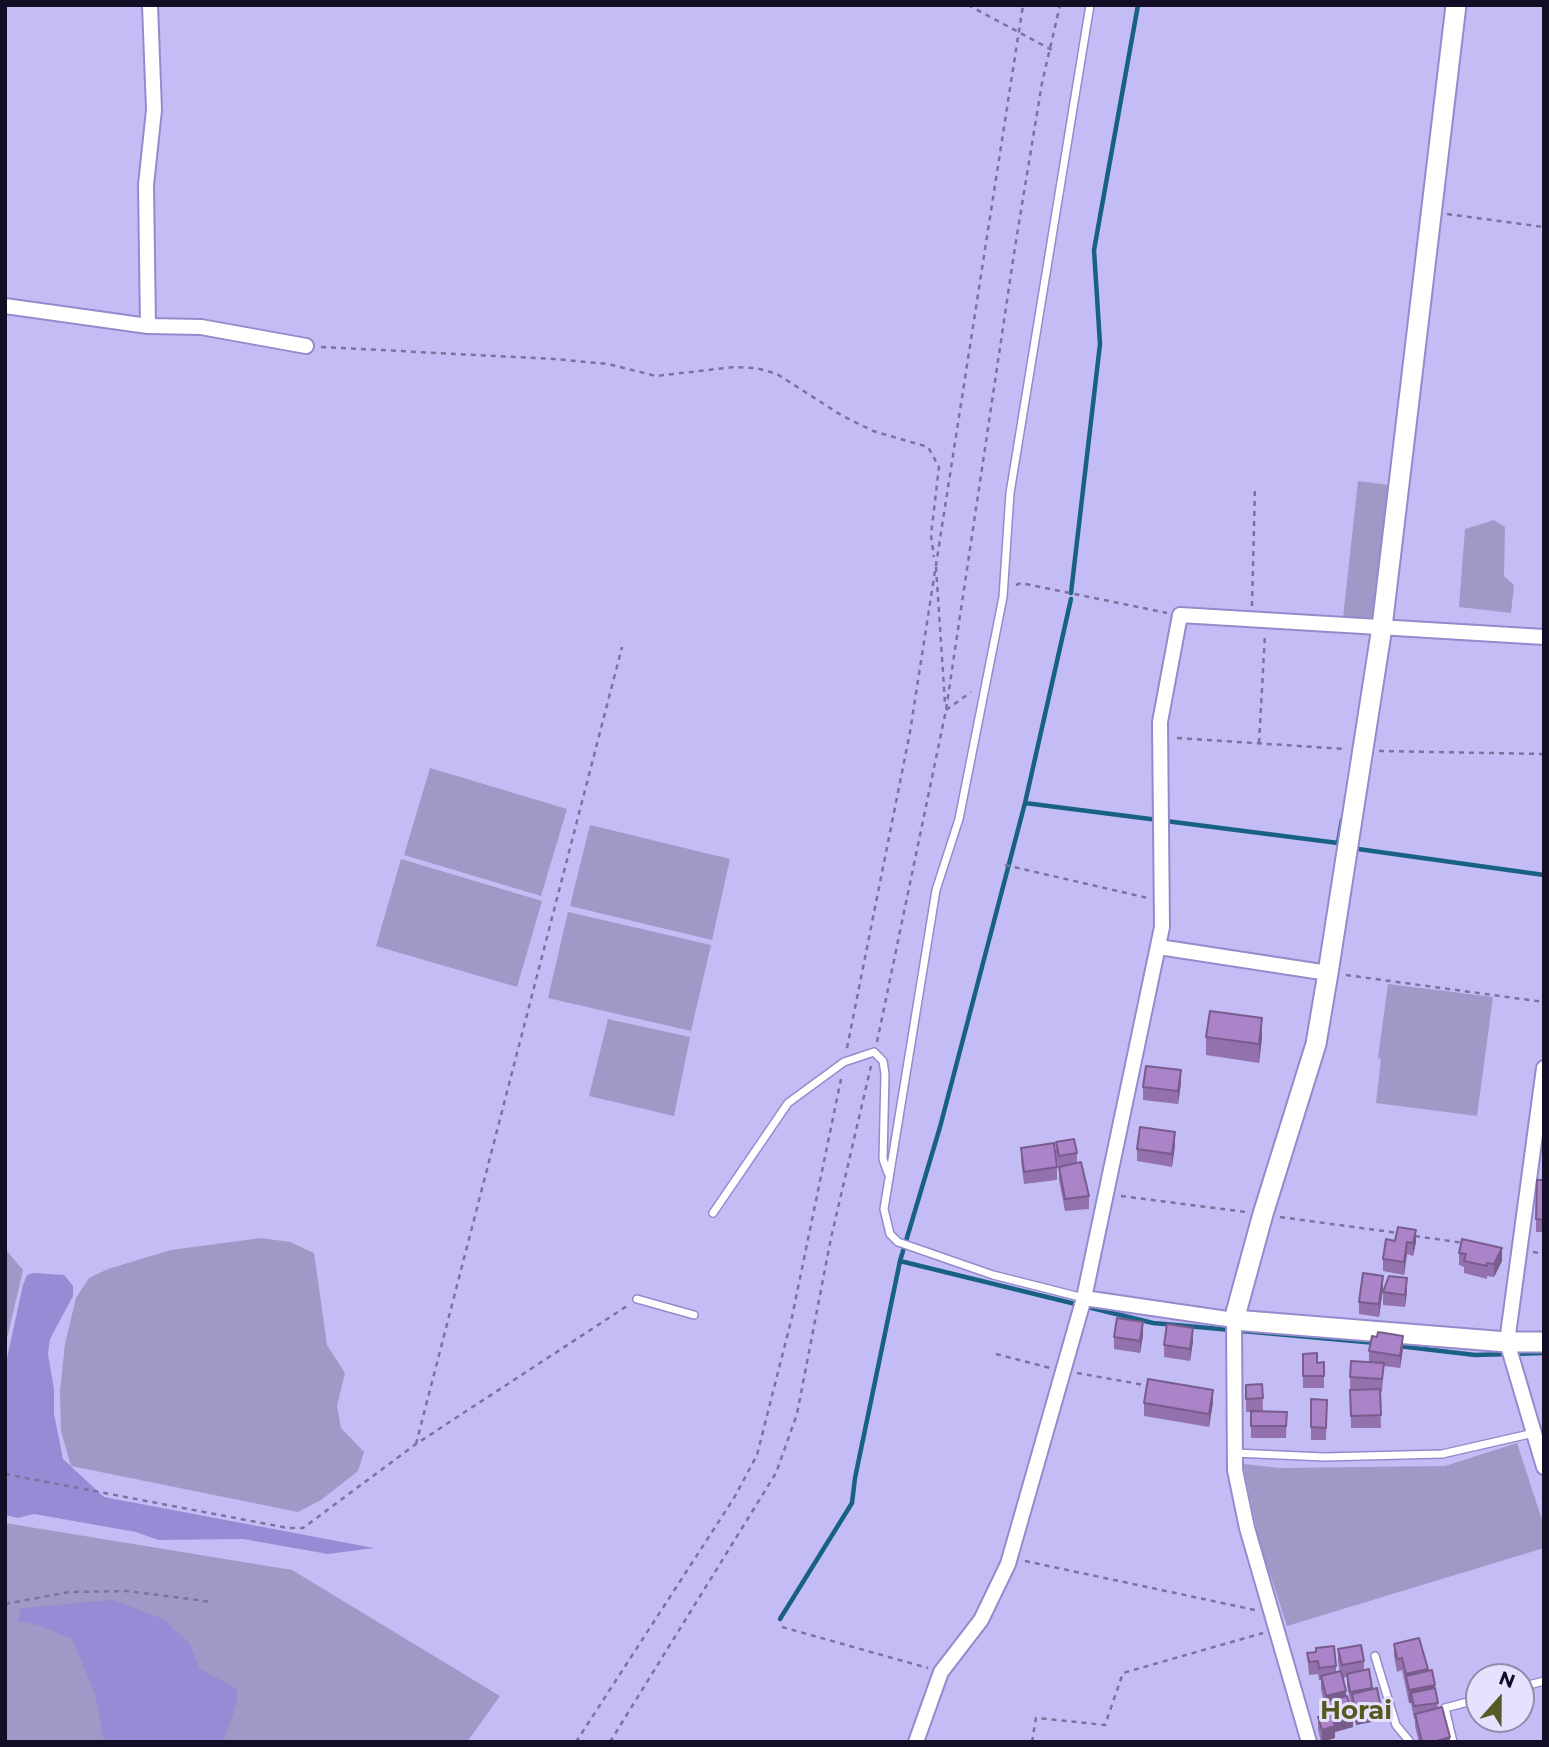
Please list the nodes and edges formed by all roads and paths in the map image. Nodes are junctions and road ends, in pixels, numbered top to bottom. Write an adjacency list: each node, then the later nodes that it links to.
1 (150, 5): 12 (street)
2 (968, 5): 7 (path)
3 (1023, 5): 7 (path)
4 (1060, 5): 8 (path)
5 (1090, 5): 16 (lane)
6 (1456, 5): 9 (street)
7 (1018, 32): 8 (path); 15 (path)
8 (1052, 50): 23 (path)
9 (1433, 212): 10 (path); 19 (street)
10 (1544, 228)
11 (5, 306): 12 (street)
12 (148, 326): 13 (street)
13 (306, 346): 15 (path)
14 (1255, 487): 18 (path)
15 (935, 562): 23 (path); 31 (path)
16 (1003, 597): 17 (path); 33 (lane)
17 (1180, 615): 18 (street); 26 (street)
18 (1259, 620): 19 (street); 24 (path)
19 (1382, 627): 20 (street); 28 (street)
20 (1544, 637)
21 (622, 647): 48 (path)
22 (975, 680): 23 (path)
23 (946, 710): 30 (path)
24 (1259, 744)
25 (1005, 865): 26 (path)
26 (1162, 901): 27 (street)
27 (1159, 947): 28 (street); 34 (street)
28 (1328, 973): 29 (path); 36 (street)
29 (1544, 1002)
30 (874, 1052): 31 (lane); 33 (lane); 62 (path)
31 (844, 1062): 35 (lane); 61 (path)
32 (1544, 1068): 42 (street)
33 (889, 1176): 38 (lane)
34 (1107, 1194): 36 (path); 38 (street)
35 (713, 1213)
36 (1263, 1214): 37 (path); 41 (street)
37 (1464, 1243)
38 (1084, 1298): 41 (street); 45 (street)
39 (637, 1299): 40 (lane); 48 (path)
40 (694, 1315)
41 (1234, 1320): 42 (street); 49 (street)
42 (1507, 1342): 43 (street); 47 (street)
43 (1544, 1342)
44 (996, 1354): 45 (path)
45 (1063, 1371): 46 (path); 52 (street)
46 (1154, 1387)
47 (1534, 1433): 49 (lane); 50 (street)
48 (416, 1444): 51 (path)
49 (1234, 1453): 55 (street)
50 (1544, 1467)
51 (5, 1474)
52 (1010, 1558): 55 (path); 59 (street)
53 (213, 1601): 54 (path)
54 (5, 1604)
55 (1272, 1614): 57 (street)
56 (782, 1626): 59 (path)
57 (1276, 1629): 64 (path); 65 (street)
58 (1376, 1657): 66 (lane)
59 (941, 1672): 63 (street)
60 (1465, 1703): 67 (lane)
61 (576, 1742)
62 (610, 1742)
63 (916, 1742)
64 (1032, 1742)
65 (1309, 1742)
66 (1410, 1742)
67 (1453, 1742)

